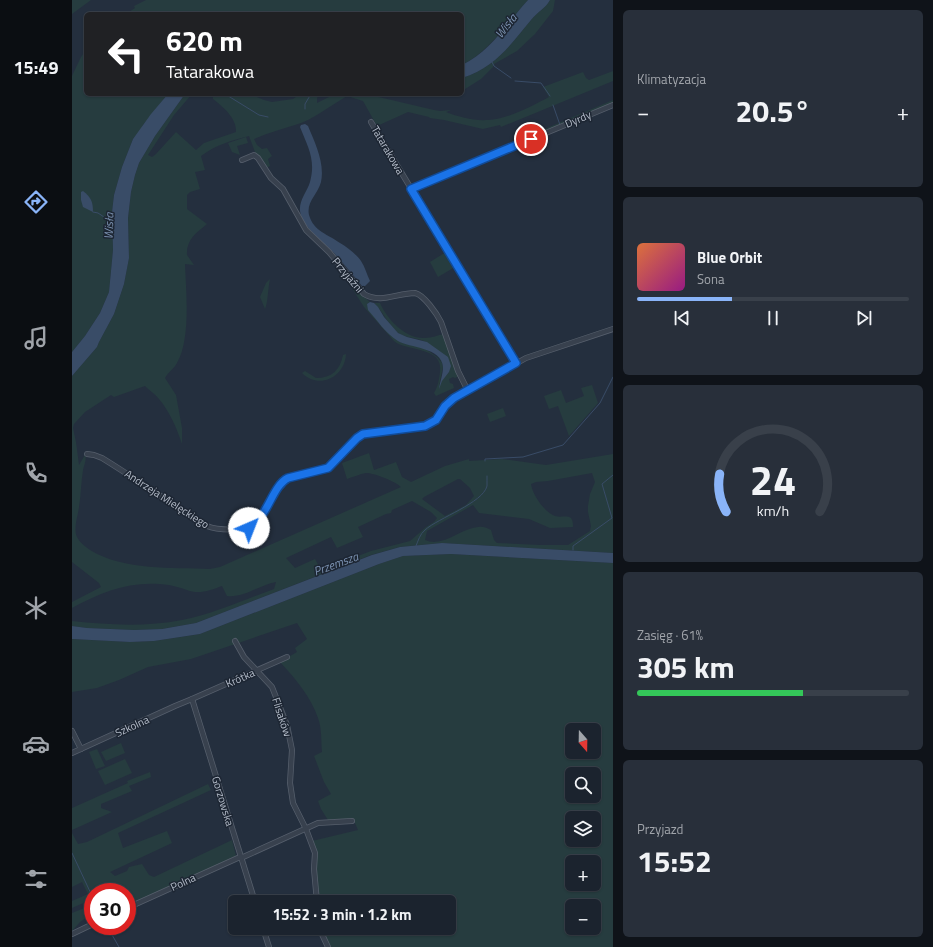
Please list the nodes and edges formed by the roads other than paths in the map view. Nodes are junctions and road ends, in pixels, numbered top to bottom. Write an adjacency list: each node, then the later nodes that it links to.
1 (613, 105): 4 (street, Dyrdy)
2 (372, 122): 4 (street, Tatarakowa)
3 (242, 160): 7 (street, Przyjaźni)
4 (411, 189): 6 (street, Tatarakowa)
5 (613, 329): 6 (street, Andrzeja Mielęckiego)
6 (516, 363): 7 (street, Andrzeja Mielęckiego)
7 (468, 391): 8 (street, Andrzeja Mielęckiego)
8 (87, 454)
9 (235, 640): 11 (street, Flisaków)
10 (287, 657): 11 (street, Krótka)
11 (256, 671): 12 (street, Krótka); 17 (street, Flisaków)
12 (192, 699): 14 (street, Szkolna); 18 (street, Gorzowska)
13 (72, 731): 14 (street)
14 (81, 750): 15 (street, Szkolna)
15 (72, 753)
16 (352, 821): 17 (street, Polna)
17 (306, 829): 18 (street, Polna); 20 (street, Flisaków)
18 (241, 857): 19 (street, Gorzowska); 21 (street, Polna)
19 (253, 895)
20 (316, 895)
21 (136, 904)
22 (84, 928): 23 (street)
23 (72, 934)
24 (265, 935): 26 (street)
25 (322, 935): 27 (street)
26 (269, 947)
27 (328, 947)

